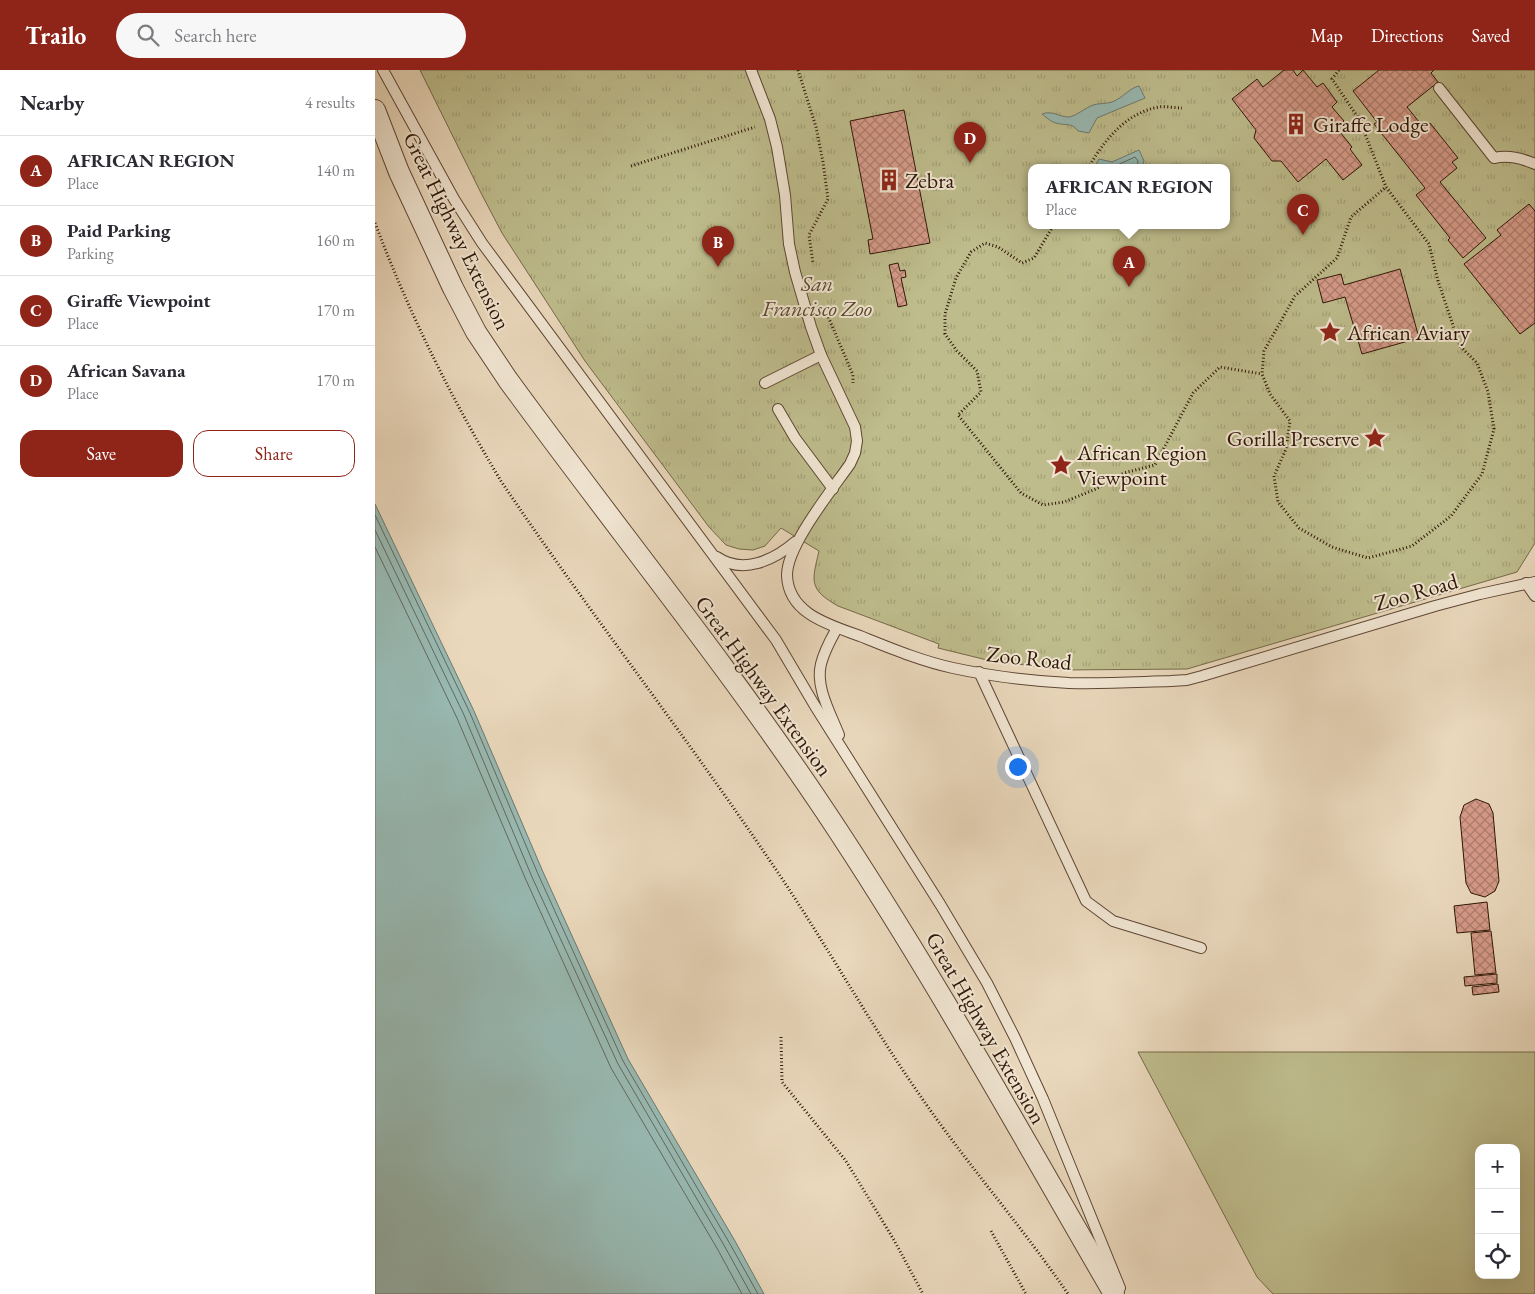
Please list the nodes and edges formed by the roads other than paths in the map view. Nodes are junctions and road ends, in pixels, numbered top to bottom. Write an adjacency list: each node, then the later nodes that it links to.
1 (383, 70): 11 (lane)
2 (751, 70): 6 (lane, Zoo Road)
3 (1439, 88): 5 (lane)
4 (375, 110): 18 (street, Great Highway Extension)
5 (1535, 164)
6 (821, 355): 7 (lane); 9 (lane, Zoo Road)
7 (765, 383)
8 (779, 409): 9 (lane)
9 (833, 489): 10 (lane, Zoo Road)
10 (798, 540): 11 (lane); 14 (lane, Zoo Road)
11 (707, 547): 16 (lane)
12 (1530, 582): 13 (lane); 15 (lane, Zoo Road)
13 (1535, 596)
14 (837, 628): 15 (lane, Zoo Road); 16 (lane)
15 (979, 672): 17 (lane)
16 (847, 755): 19 (lane)
17 (1201, 948)
18 (1114, 1294)
19 (1122, 1294)

